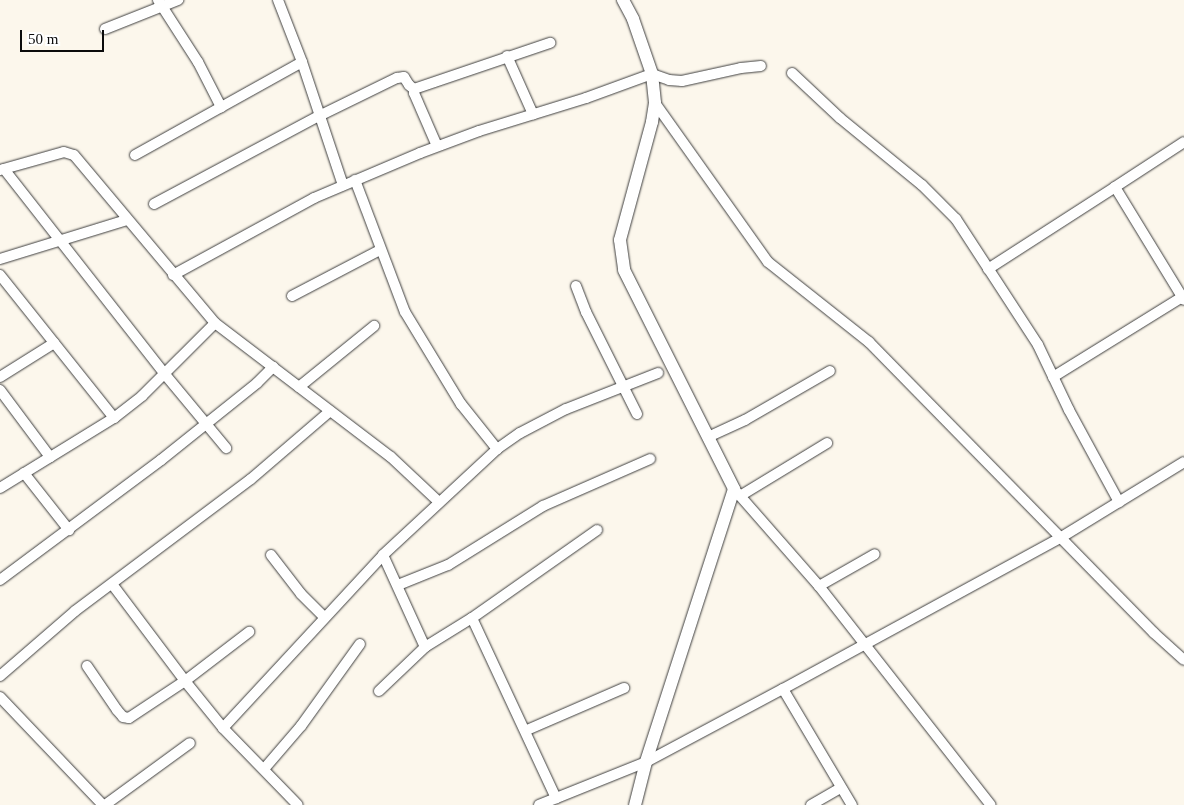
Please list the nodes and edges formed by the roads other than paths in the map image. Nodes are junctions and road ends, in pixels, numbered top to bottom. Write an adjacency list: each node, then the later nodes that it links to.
1 (178, 0): 4 (street)
2 (279, 0): 8 (street)
3 (623, 0): 10 (street)
4 (160, 3): 5 (street); 14 (street)
5 (105, 29)
6 (550, 42): 7 (street)
7 (506, 56): 12 (street); 15 (street)
8 (302, 62): 14 (street); 16 (street)
9 (761, 66): 10 (street)
10 (652, 74): 13 (street); 15 (street)
11 (792, 74): 29 (street)
12 (414, 89): 16 (street); 18 (street)
13 (655, 103): 51 (street); 65 (street)
14 (221, 107): 19 (street)
15 (533, 114): 18 (street)
16 (319, 116): 22 (street); 24 (street)
17 (1184, 142): 23 (street)
18 (437, 146): 21 (street)
19 (134, 155)
20 (2, 170): 25 (street); 26 (street)
21 (355, 180): 22 (street); 27 (street)
22 (343, 185): 30 (street)
23 (1115, 187): 29 (street); 34 (street)
24 (154, 204)
25 (128, 220): 26 (street); 30 (street)
26 (59, 241): 28 (street); 40 (street)
27 (380, 250): 33 (street); 54 (street)
28 (0, 259)
29 (988, 269): 43 (street)
30 (173, 275): 35 (street)
31 (1, 280): 37 (street)
32 (576, 286): 44 (street)
33 (292, 296)
34 (1183, 299): 43 (street)
35 (215, 323): 38 (street); 40 (street)
36 (374, 326): 45 (street)
37 (54, 343): 42 (street); 49 (street)
38 (273, 367): 45 (street); 50 (street)
39 (830, 371): 51 (street)
40 (164, 372): 49 (street); 50 (street)
41 (658, 372): 44 (street)
42 (0, 377)
43 (1053, 377): 62 (street)
44 (624, 386): 48 (street); 54 (street)
45 (299, 387): 47 (street)
46 (0, 390): 55 (street)
47 (330, 411): 61 (street); 70 (street)
48 (636, 414)
49 (114, 418): 55 (street)
50 (207, 422): 53 (street); 63 (street)
51 (708, 437): 60 (street)
52 (827, 443): 60 (street)
53 (226, 448)
54 (497, 449): 61 (street)
55 (50, 457): 58 (street)
56 (650, 460): 71 (street)
57 (1184, 462): 62 (street)
58 (24, 473): 59 (street); 63 (street)
59 (0, 488)
60 (737, 492): 72 (street); 90 (street)
61 (439, 502): 68 (street)
62 (1119, 502): 65 (street)
63 (68, 530): 69 (street)
64 (597, 530): 74 (street)
65 (1060, 538): 76 (street); 79 (street)
66 (875, 554): 72 (street)
67 (271, 555): 73 (street)
68 (383, 555): 71 (street); 73 (street)
69 (0, 580)
70 (112, 584): 81 (street); 82 (street)
71 (398, 585): 78 (street)
72 (819, 586): 76 (street)
73 (324, 617): 87 (street)
74 (472, 618): 78 (street); 88 (street)
75 (249, 632): 82 (street)
76 (865, 643): 84 (street); 100 (street)
77 (360, 644): 91 (street)
78 (425, 647): 85 (street)
79 (1184, 660)
80 (87, 666): 82 (street)
81 (0, 676)
82 (185, 681): 87 (street)
83 (624, 688): 88 (street)
84 (783, 689): 90 (street); 92 (street)
85 (379, 691)
86 (0, 697): 94 (street)
87 (223, 728): 91 (street)
88 (526, 730): 93 (street)
89 (190, 742): 94 (street)
90 (646, 762): 93 (street); 97 (street)
91 (264, 769): 95 (street)
92 (841, 788): 98 (street); 99 (street)
93 (556, 798): 96 (street)
94 (104, 805)
95 (298, 805)
96 (539, 805)
97 (635, 805)
98 (811, 805)
99 (852, 805)
100 (991, 805)

